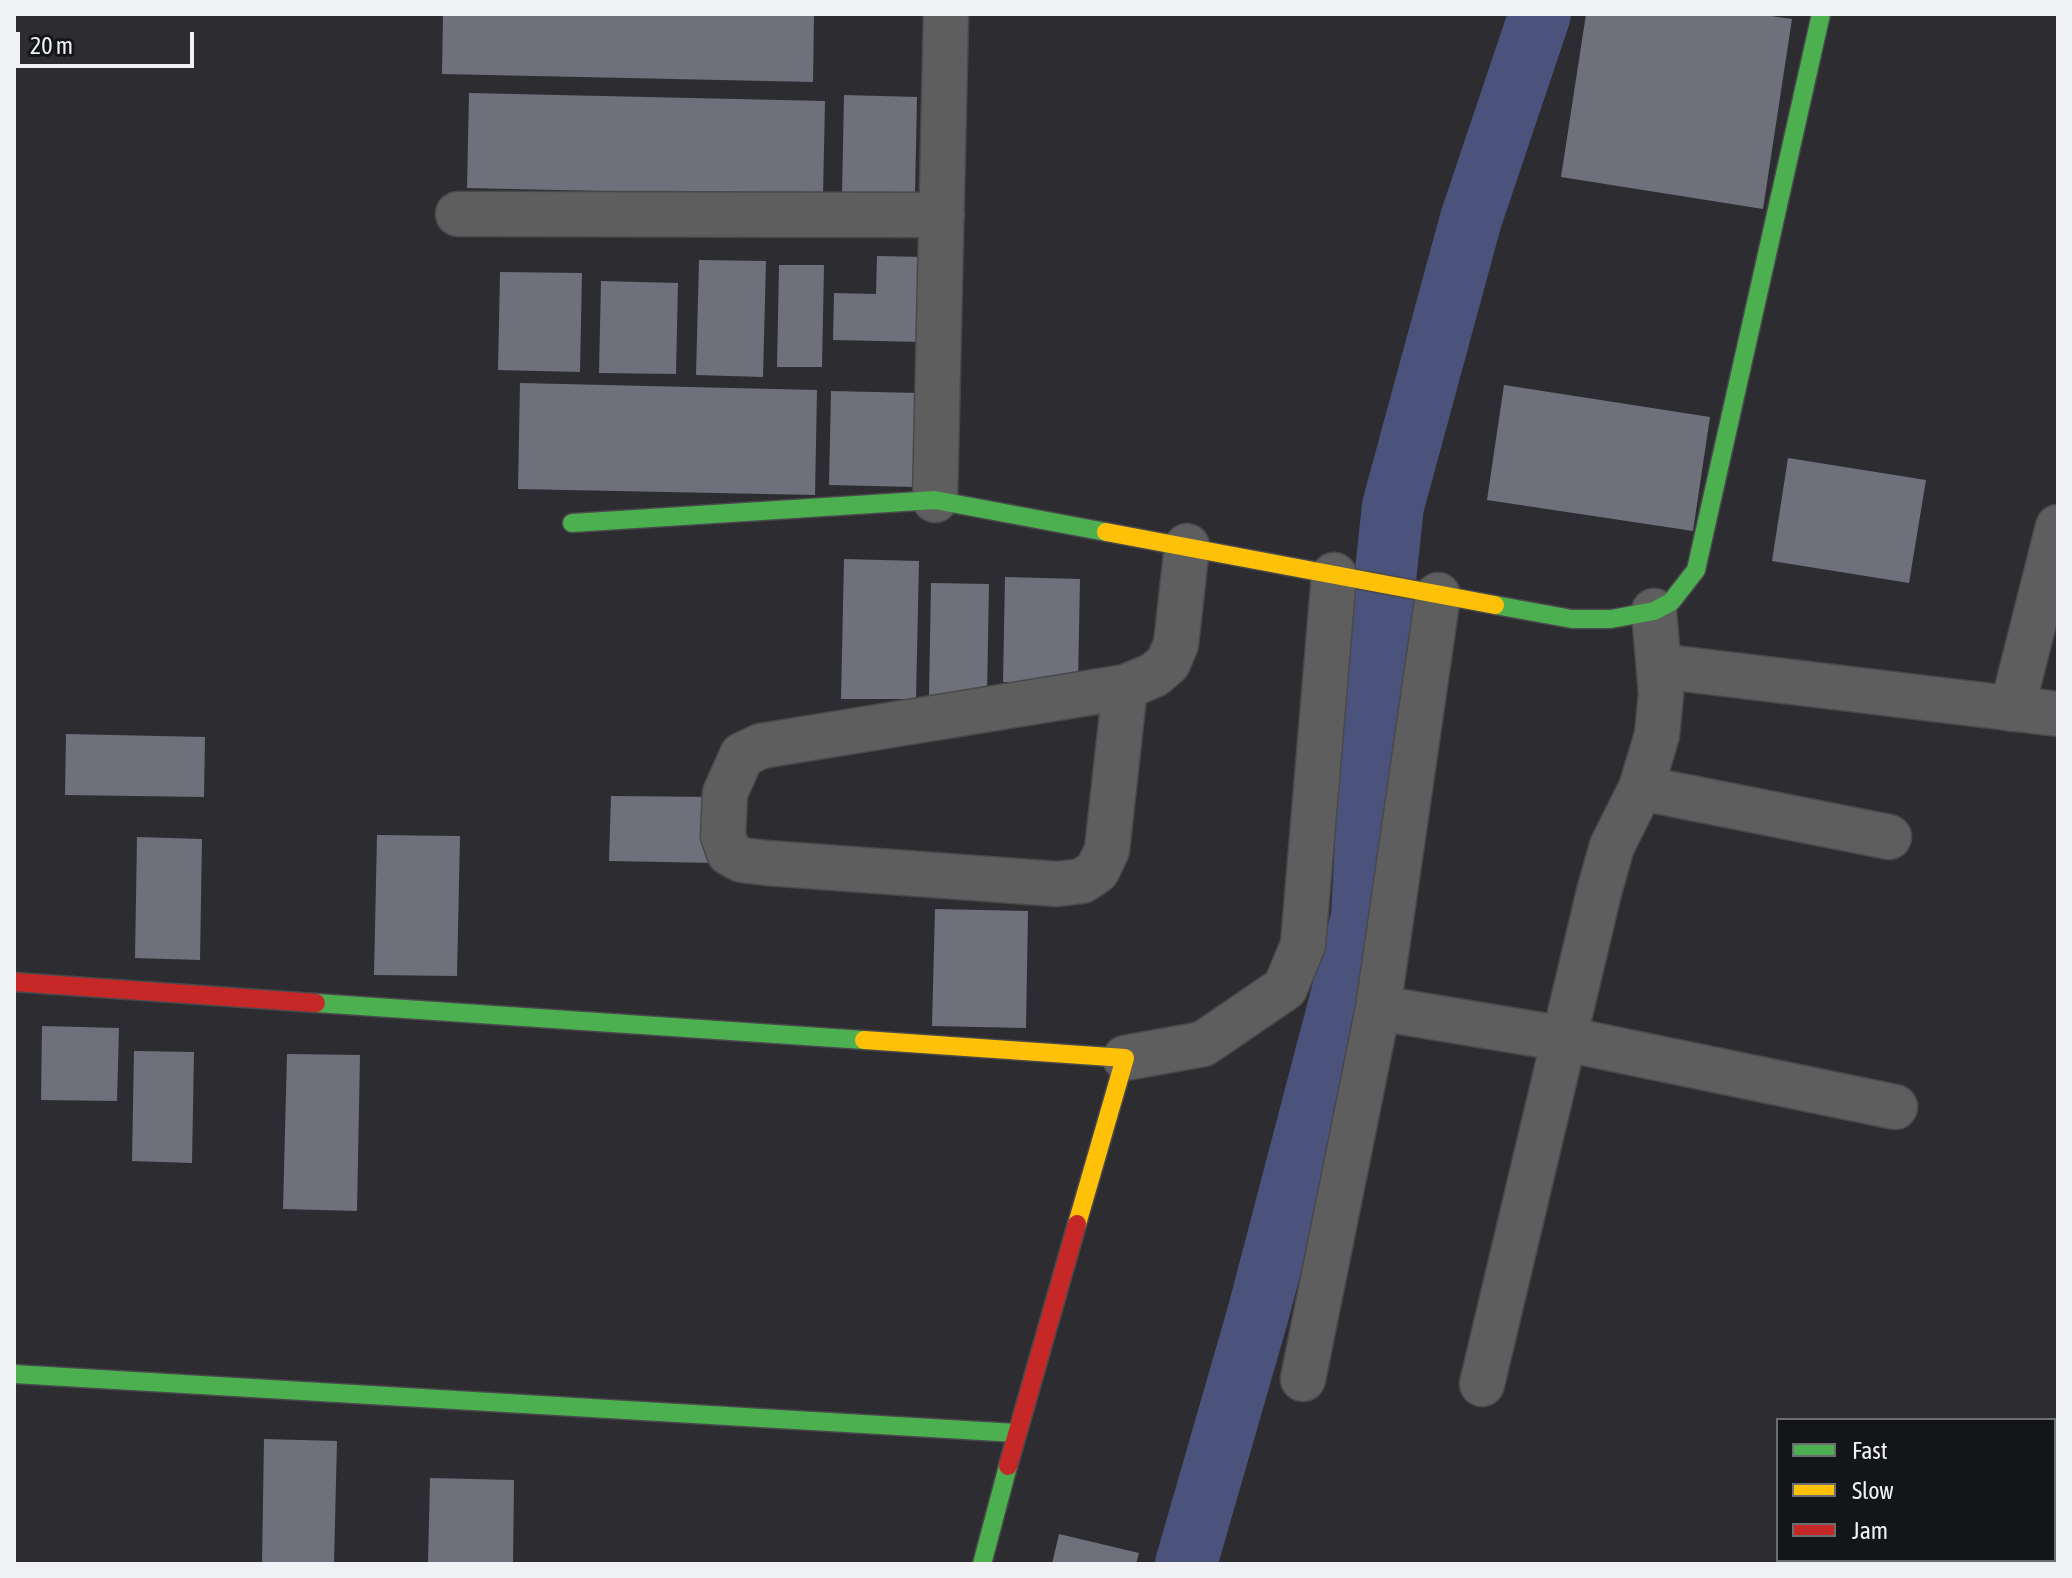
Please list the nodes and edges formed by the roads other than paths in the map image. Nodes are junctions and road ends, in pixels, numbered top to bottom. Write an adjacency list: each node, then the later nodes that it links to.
1 (946, 14): 4 (street)
2 (1821, 14): 11 (street)
3 (458, 214): 4 (street)
4 (942, 215): 5 (street)
5 (935, 500): 6 (street); 8 (street)
6 (572, 523)
7 (2058, 527): 14 (street)
8 (1187, 546): 9 (street); 13 (street)
9 (1337, 576): 10 (street); 21 (street)
10 (1436, 594): 11 (street); 19 (street)
11 (1654, 611): 12 (street)
12 (1659, 666): 14 (street); 16 (street)
13 (1125, 687): 13 (street)
14 (2012, 709): 15 (street)
15 (2058, 714)
16 (1641, 788): 17 (street); 20 (street)
17 (1889, 837)
18 (14, 982): 21 (street)
19 (1378, 1008): 20 (street); 24 (street)
20 (1565, 1039): 22 (street); 25 (street)
21 (1125, 1058): 26 (street)
22 (1895, 1107)
23 (14, 1374): 26 (street)
24 (1303, 1379)
25 (1482, 1384)
26 (1016, 1433): 27 (street)
27 (982, 1564)

